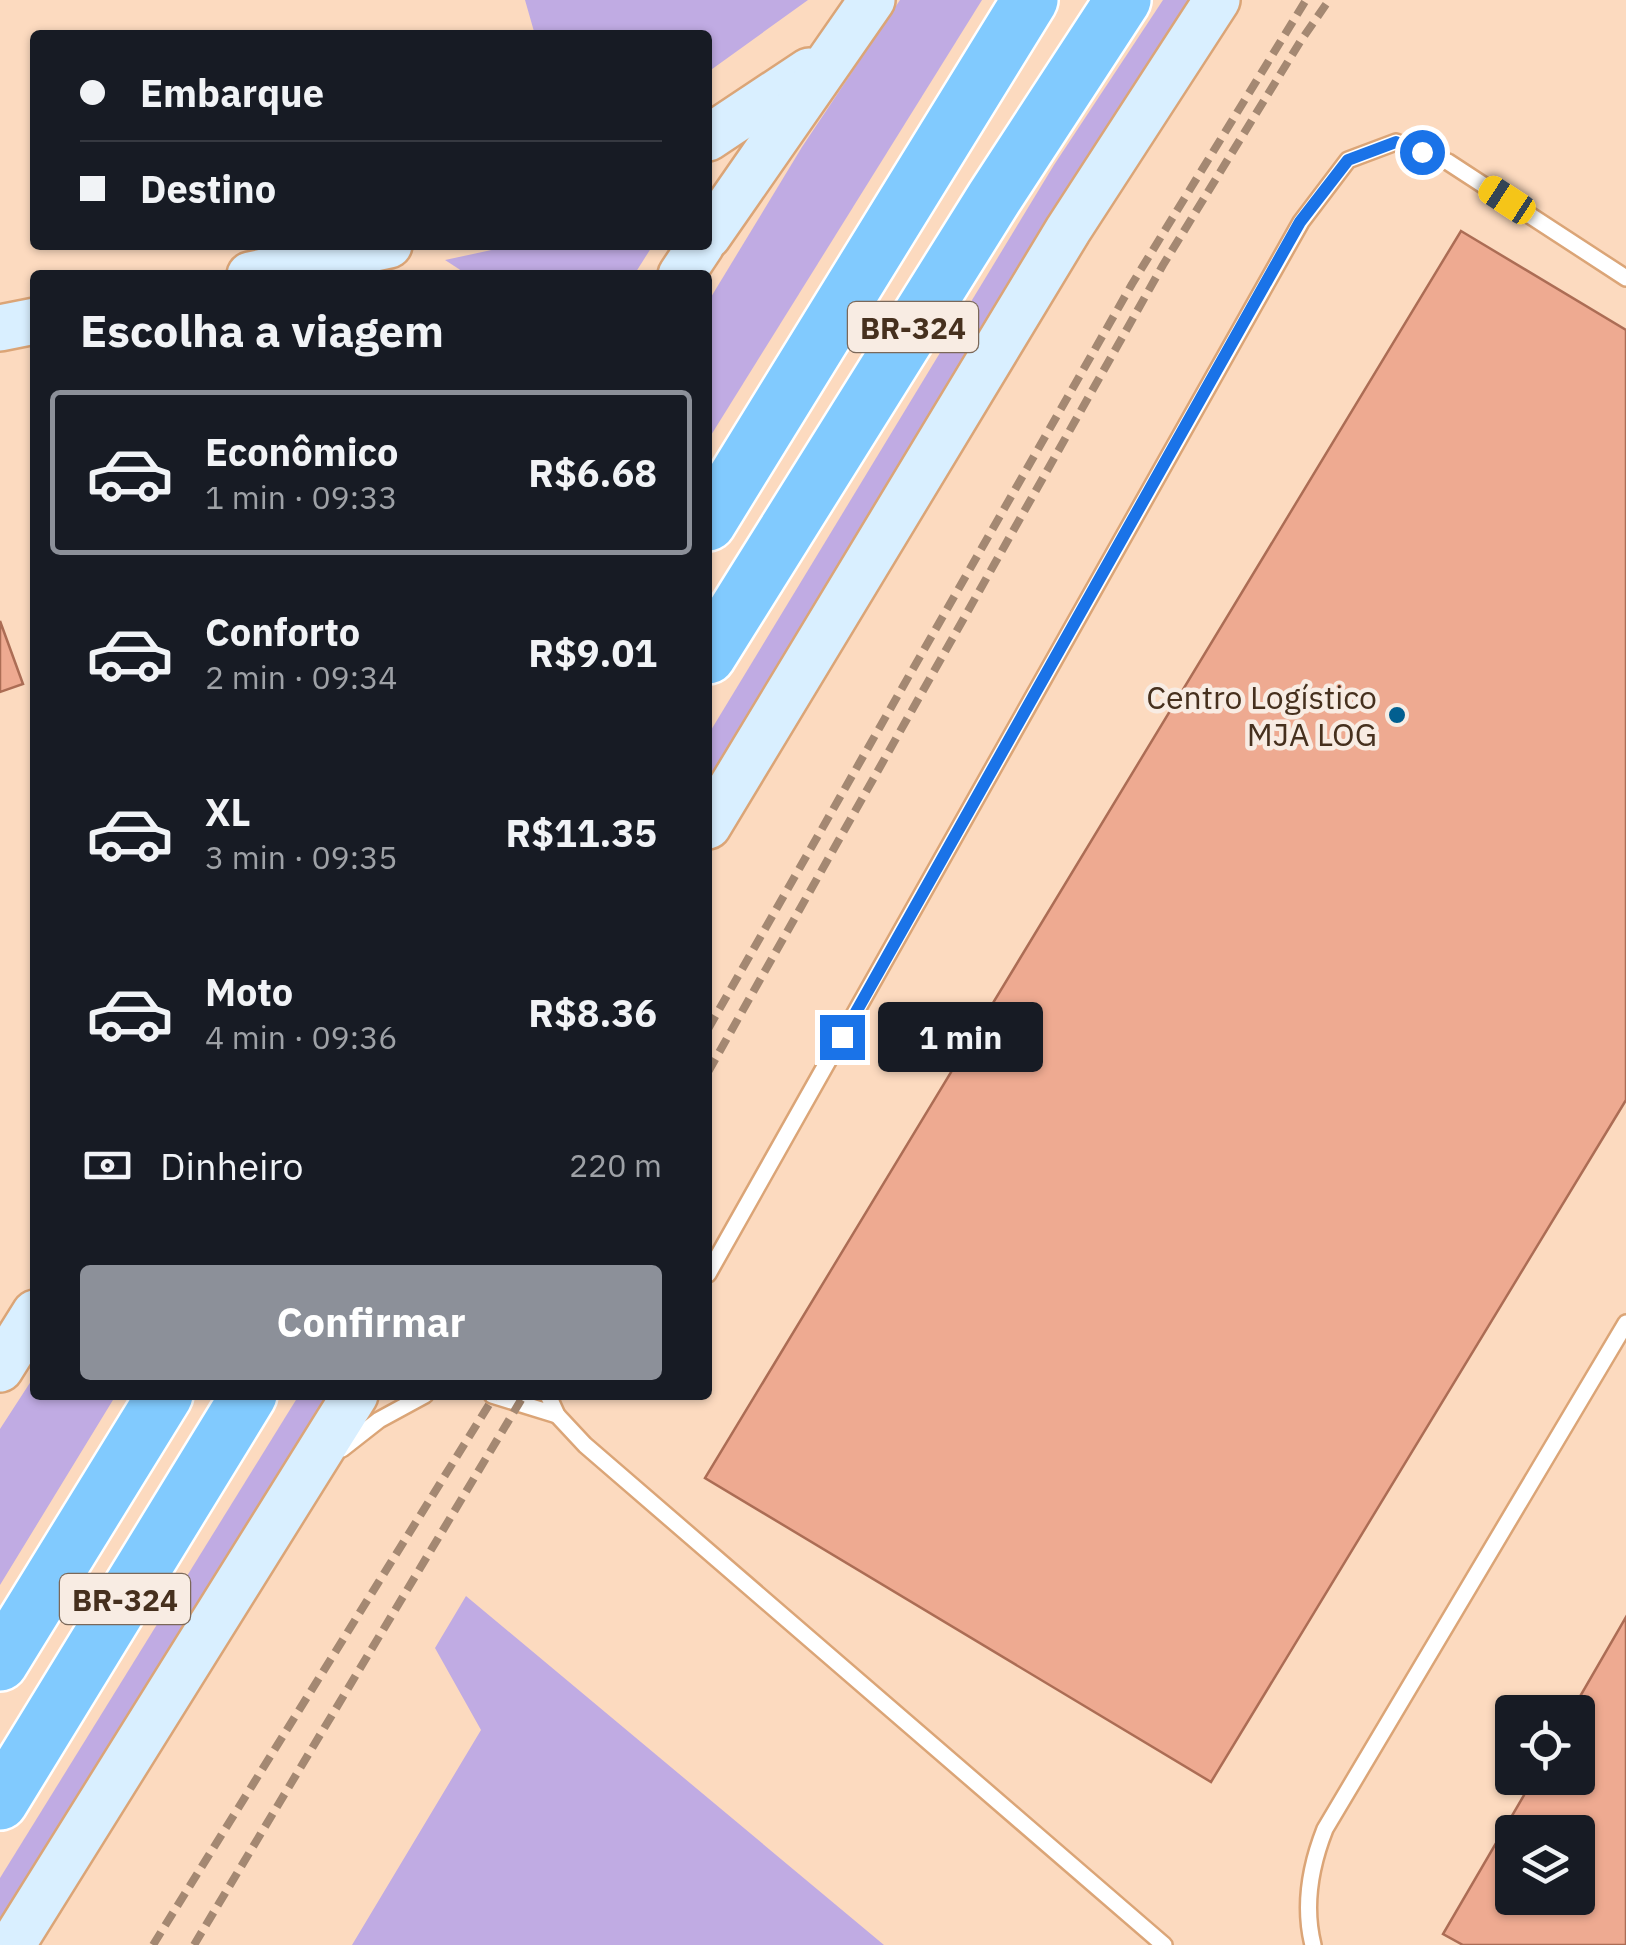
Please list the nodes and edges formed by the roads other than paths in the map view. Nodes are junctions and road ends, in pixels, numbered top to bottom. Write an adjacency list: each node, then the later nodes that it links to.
1 (872, 0): 5 (main road)
2 (1030, 0): 13 (highway, BR-324)
3 (1123, 0): 14 (highway, BR-324)
4 (1216, 0): 15 (main road)
5 (831, 55): 6 (main road); 7 (main road)
6 (712, 135)
7 (712, 230)
8 (366, 250): 9 (main road)
9 (273, 270)
10 (1626, 278): 16 (lane)
11 (30, 322): 12 (main road)
12 (0, 328)
13 (712, 516)
14 (712, 650)
15 (712, 819)
16 (712, 1267)
17 (30, 1321): 19 (main road)
18 (1626, 1323): 32 (lane)
19 (0, 1369)
20 (162, 1400): 28 (highway, BR-324)
21 (246, 1400): 29 (highway, BR-324)
22 (352, 1400): 27 (main road)
23 (416, 1400): 27 (lane)
24 (508, 1400): 26 (lane)
25 (550, 1400): 26 (lane)
26 (558, 1415): 31 (lane)
27 (294, 1492): 30 (main road)
28 (0, 1663)
29 (0, 1802)
30 (12, 1945)
31 (1164, 1945)
32 (1314, 1945)

